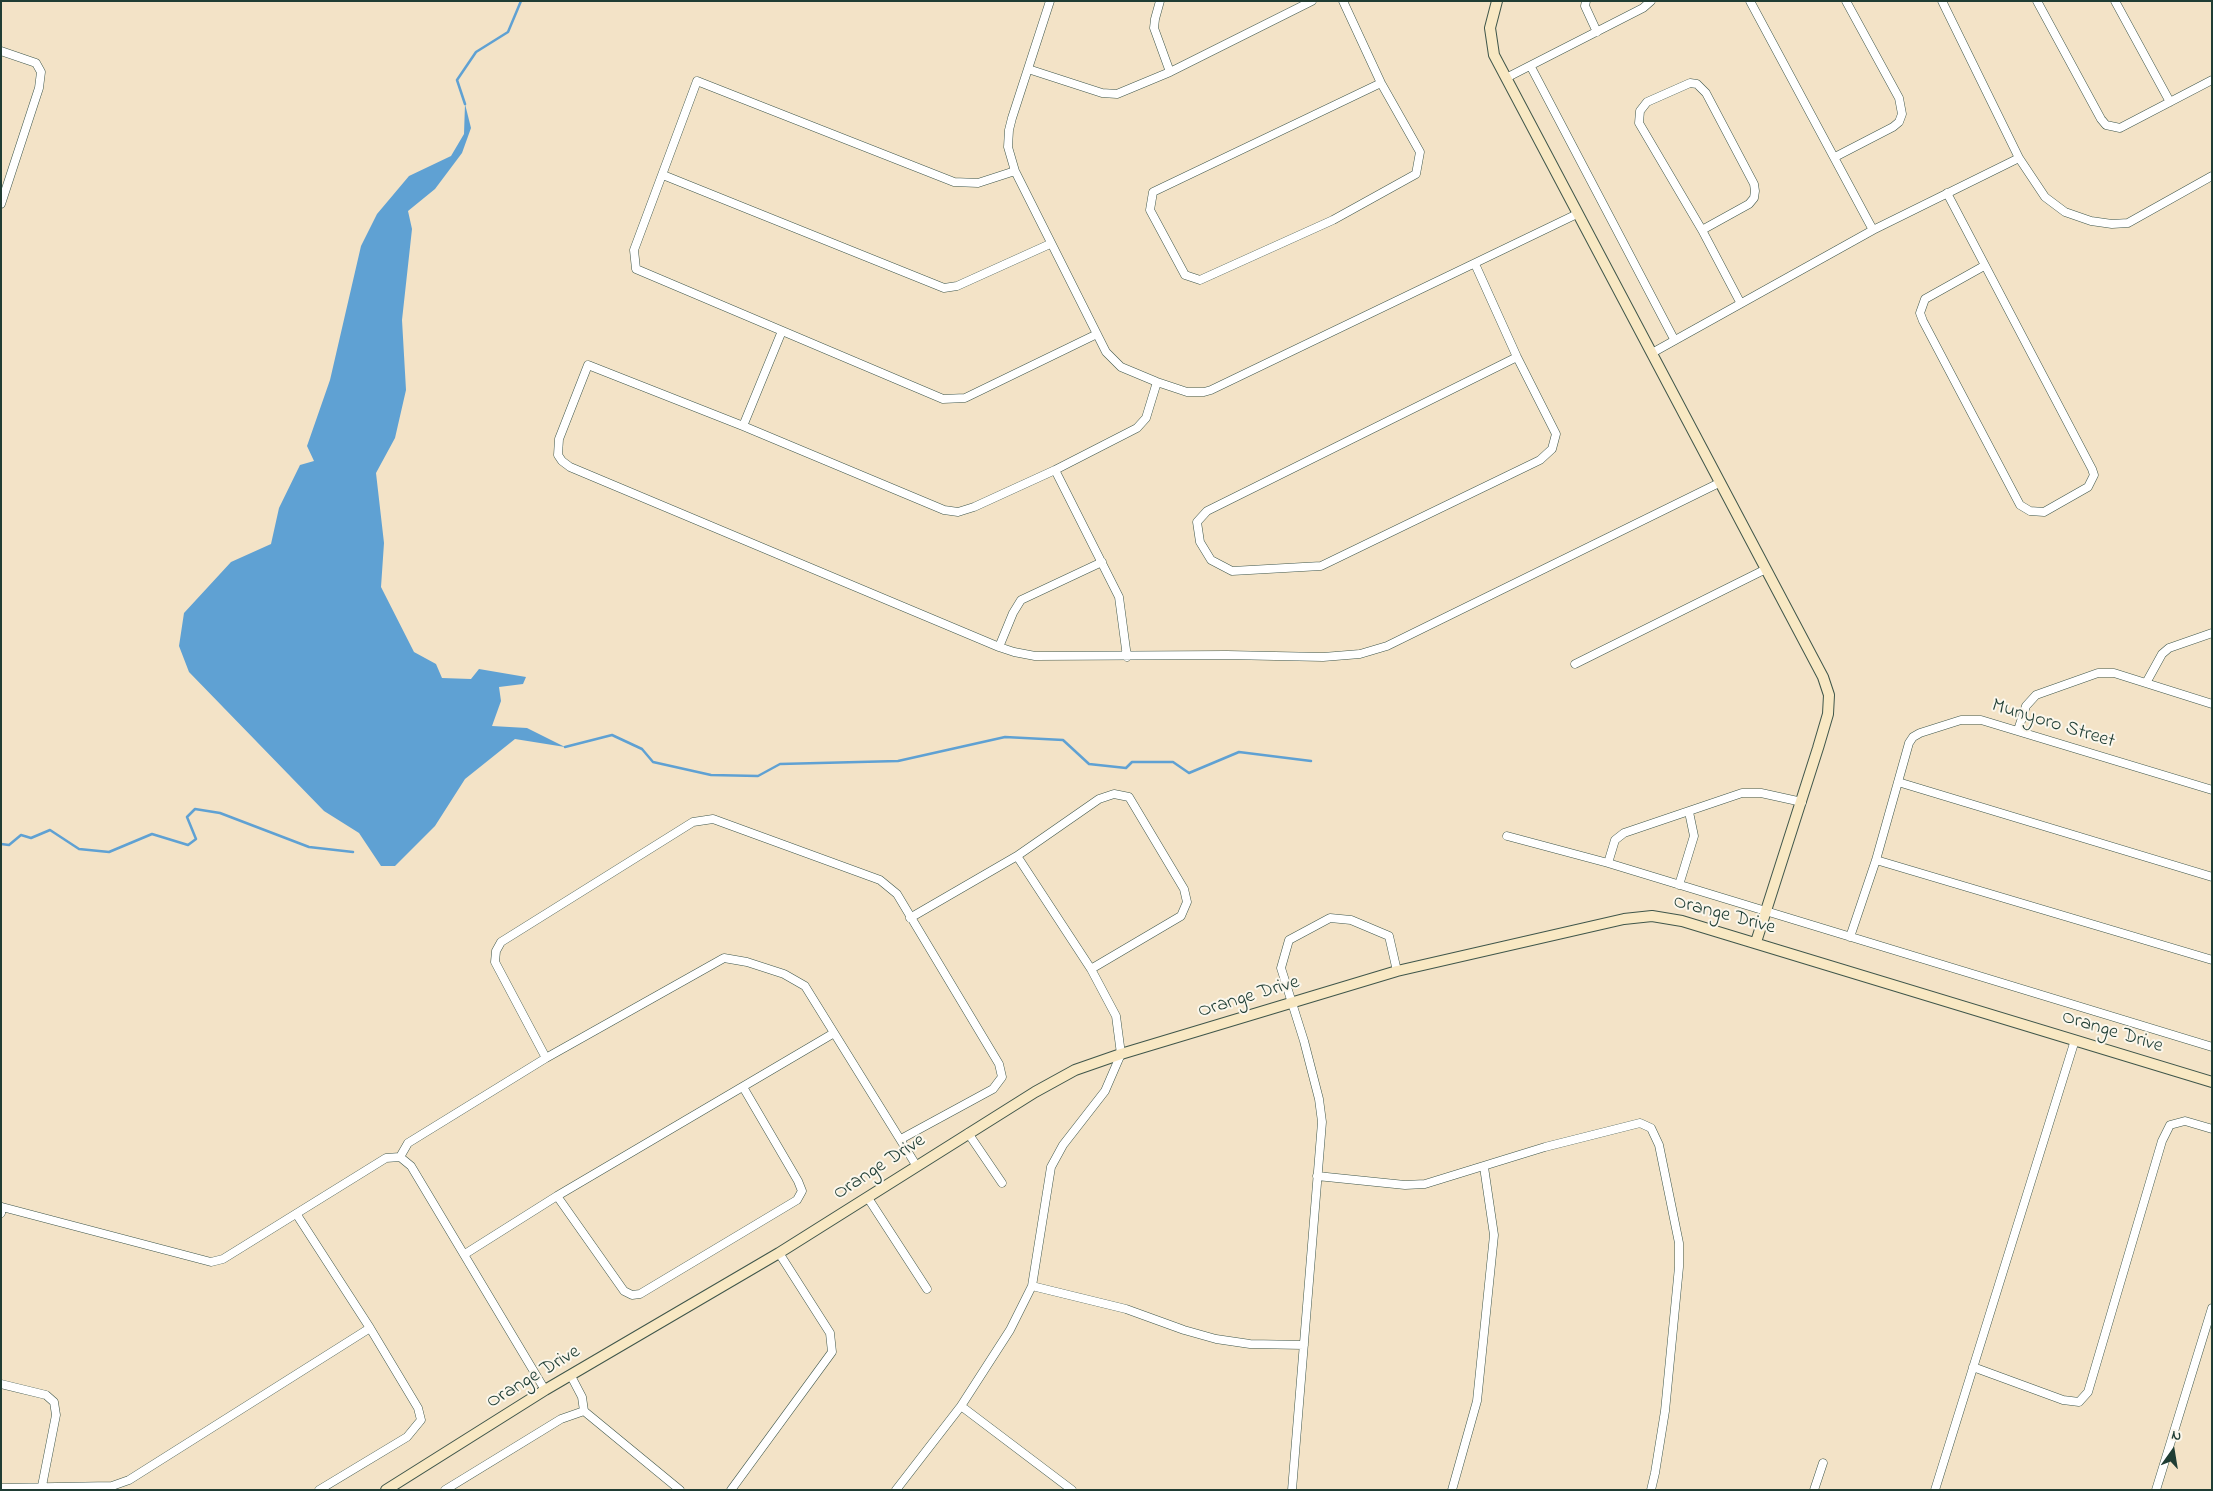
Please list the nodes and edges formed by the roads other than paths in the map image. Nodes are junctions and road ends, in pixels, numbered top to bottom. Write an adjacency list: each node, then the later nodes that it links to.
1 (1050, 1): 16 (street)
2 (1160, 1): 17 (street)
3 (1312, 1): 17 (street)
4 (1343, 1): 20 (street)
5 (1497, 1): 18 (street)
6 (1586, 1): 13 (street)
7 (1651, 1): 13 (street)
8 (1750, 1): 22 (street)
9 (1846, 1): 22 (street)
10 (1942, 1): 23 (street)
11 (2037, 1): 21 (street)
12 (2115, 1): 21 (street)
13 (1597, 32): 15 (street)
14 (1, 51): 28 (street)
15 (1531, 67): 18 (street); 38 (street)
16 (1028, 69): 17 (street); 24 (street)
17 (1170, 72)
18 (1506, 78): 29 (street)
19 (2212, 80): 21 (street)
20 (1382, 83): 20 (street)
21 (2170, 102)
22 (1835, 157): 31 (street)
23 (2019, 158): 26 (street); 27 (street)
24 (1015, 171): 25 (street); 32 (street)
25 (663, 175): 32 (street); 36 (street)
26 (2212, 176)
27 (1947, 193): 31 (street); 34 (street)
28 (1, 204)
29 (1577, 214): 33 (street); 39 (street)
30 (1702, 230): 30 (street); 35 (street)
31 (1872, 230): 35 (street)
32 (1050, 244): 37 (street)
33 (1474, 264): 40 (street); 41 (street)
34 (1984, 266): 34 (street)
35 (1740, 302): 38 (street)
36 (782, 331): 37 (street); 42 (street)
37 (1097, 334): 41 (street)
38 (1674, 340): 39 (street)
39 (1652, 353): 44 (street)
40 (1517, 357): 40 (street)
41 (1157, 382): 43 (street)
42 (742, 426): 43 (street); 48 (street)
43 (1055, 470): 45 (street)
44 (1719, 483): 46 (street); 49 (street)
45 (1102, 562): 48 (street); 49 (street)
46 (1766, 569): 50 (street); 56 (street)
47 (2212, 633): 51 (street)
48 (999, 647): 49 (street)
49 (1127, 657)
50 (1575, 664)
51 (2146, 683): 52 (street); 53 (street)
52 (2212, 704)
53 (2018, 730): 54 (street, Munyoro Street); 55 (street, Munyoro Street)
54 (1898, 782): 60 (street, Munyoro Street); 62 (street)
55 (2212, 790)
56 (1802, 802): 57 (street); 64 (street)
57 (1690, 812): 61 (street); 63 (street)
58 (1507, 836): 61 (street)
59 (1017, 856): 65 (street); 69 (street); 69 (street)
60 (1876, 860): 66 (street, Munyoro Street); 68 (street)
61 (1608, 862): 63 (street)
62 (2212, 876)
63 (1679, 885): 64 (street)
64 (1766, 912): 66 (street); 67 (street)
65 (910, 918): 76 (street); 81 (street)
66 (1850, 937): 74 (street)
67 (1756, 942): 70 (street, Orange Drive); 73 (street, Orange Drive)
68 (2212, 960)
69 (1092, 969): 75 (street)
70 (1397, 971): 71 (street, Orange Drive); 71 (street)
71 (1291, 1004): 75 (street, Orange Drive); 85 (street)
72 (834, 1033): 76 (street); 78 (street); 81 (street)
73 (2075, 1040): 77 (street, Orange Drive); 98 (street)
74 (2212, 1047)
75 (1121, 1054): 80 (street, Orange Drive); 93 (street)
76 (546, 1058): 82 (street)
77 (2212, 1082)
78 (743, 1087): 87 (street); 87 (street)
79 (2212, 1129): 98 (street)
80 (968, 1133): 83 (street, Orange Drive); 86 (street)
81 (901, 1139): 83 (street)
82 (400, 1157): 90 (street); 92 (street)
83 (916, 1165): 88 (street, Orange Drive)
84 (1484, 1166): 85 (street); 115 (street); 116 (street)
85 (1317, 1176): 97 (street)
86 (1002, 1184)
87 (557, 1196): 92 (street)
88 (868, 1198): 91 (street, Orange Drive); 94 (street)
89 (1, 1213): 90 (street)
90 (297, 1215): 96 (street)
91 (779, 1252): 99 (street, Orange Drive); 111 (street)
92 (465, 1254): 101 (street)
93 (1032, 1286): 97 (street); 102 (street)
94 (927, 1289)
95 (2212, 1308): 119 (street)
96 (370, 1328): 105 (street); 107 (street)
97 (1304, 1345): 114 (street)
98 (1972, 1367): 118 (street)
99 (572, 1376): 101 (street, Orange Drive); 103 (street)
100 (1, 1384): 105 (street)
101 (545, 1390): 108 (street, Orange Drive)
102 (961, 1406): 112 (street); 113 (street)
103 (584, 1411): 109 (street); 110 (street)
104 (1823, 1463): 117 (street)
105 (42, 1486): 106 (street)
106 (1, 1488)
107 (319, 1490)
108 (386, 1490)
109 (445, 1490)
110 (680, 1490)
111 (732, 1490)
112 (896, 1490)
113 (1072, 1490)
114 (1292, 1490)
115 (1452, 1490)
116 (1651, 1490)
117 (1814, 1490)
118 (1935, 1490)
119 (2156, 1490)

